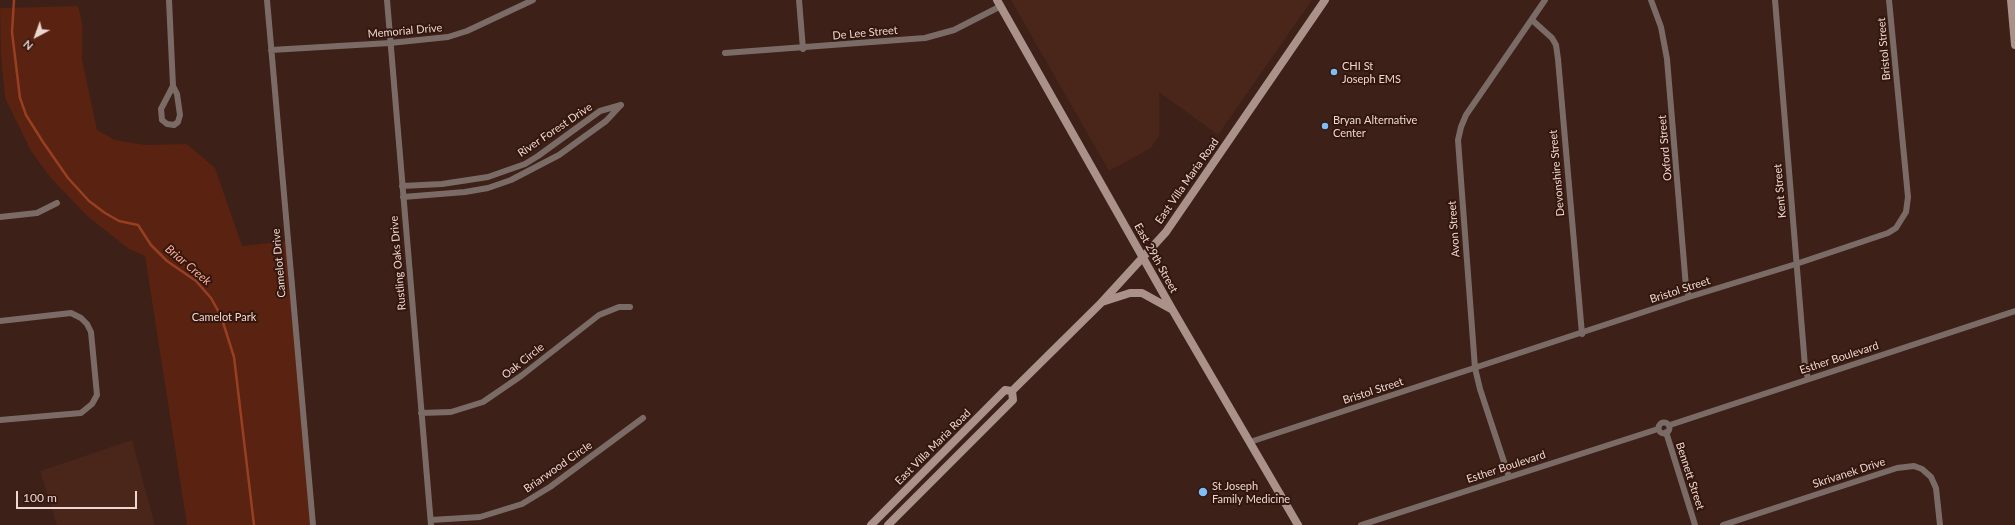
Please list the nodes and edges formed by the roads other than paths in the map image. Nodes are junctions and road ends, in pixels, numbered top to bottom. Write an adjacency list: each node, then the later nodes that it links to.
1 (168, 0): 20 (street)
2 (267, 0): 18 (street, Camelot Drive)
3 (386, 0): 15 (street, Rustling Oaks Drive)
4 (533, 0): 15 (street, Memorial Drive)
5 (799, 0): 17 (street)
6 (1325, 0): 27 (main road, East Villa Maria Road)
7 (1545, 0): 14 (street, Avon Street)
8 (1651, 0): 29 (street, Oxford Street)
9 (1775, 0): 28 (street, Kent Street)
10 (1889, 0): 28 (street, Bristol Street)
11 (2011, 0): 13 (main road)
12 (999, 3): 17 (street, De Lee Street); 27 (main road, East 29th Street)
13 (2014, 11): 16 (main road)
14 (1532, 20): 35 (street, Devonshire Street); 36 (street, Avon Street)
15 (390, 43): 18 (street, Memorial Drive); 23 (street, Rustling Oaks Drive)
16 (2015, 45)
17 (803, 49): 19 (street, De Lee Street)
18 (271, 50): 48 (street, Camelot Drive)
19 (725, 54)
20 (173, 86): 20 (street)
21 (538, 156): 22 (street); 22 (street, River Forest Drive); 23 (street, River Forest Drive)
22 (543, 164): 24 (street, River Forest Drive)
23 (402, 186): 24 (street, Rustling Oaks Drive)
24 (403, 197): 39 (street, Rustling Oaks Drive)
25 (57, 203): 26 (street)
26 (0, 217)
27 (1143, 257): 30 (main road, East Villa Maria Road); 32 (main road, East 29th Street)
28 (1796, 264): 29 (street, Bristol Street); 37 (street, Kent Street)
29 (1689, 297): 35 (street, Bristol Street)
30 (1102, 302): 32 (main road); 38 (main road, East Villa Maria Road)
31 (630, 307): 39 (street, Oak Circle)
32 (1172, 309): 45 (main road, East 29th Street)
33 (2015, 311): 37 (street, Esther Boulevard)
34 (0, 321): 41 (street)
35 (1582, 334): 36 (street, Bristol Street)
36 (1475, 368): 45 (street, Bristol Street); 46 (street, Avon Street)
37 (1808, 379): 42 (street, Esther Boulevard)
38 (1012, 391): 49 (main road, East Villa Maria Road); 50 (main road, East Villa Maria Road)
39 (421, 413): 47 (street, Rustling Oaks Drive)
40 (642, 418): 47 (street, Briarwood Circle)
41 (0, 420)
42 (1670, 425): 43 (street); 44 (street)
43 (1658, 429): 44 (street); 46 (street, Esther Boulevard)
44 (1666, 432): 53 (street, Bennett Street)
45 (1250, 442): 51 (main road, East 29th Street)
46 (1509, 477): 52 (street, Esther Boulevard)
47 (431, 522)
48 (312, 525)
49 (871, 525)
50 (888, 525)
51 (1298, 525)
52 (1361, 525)
53 (1695, 525)
54 (1723, 525): 55 (street, Skrivanek Drive)
55 (1940, 525)

